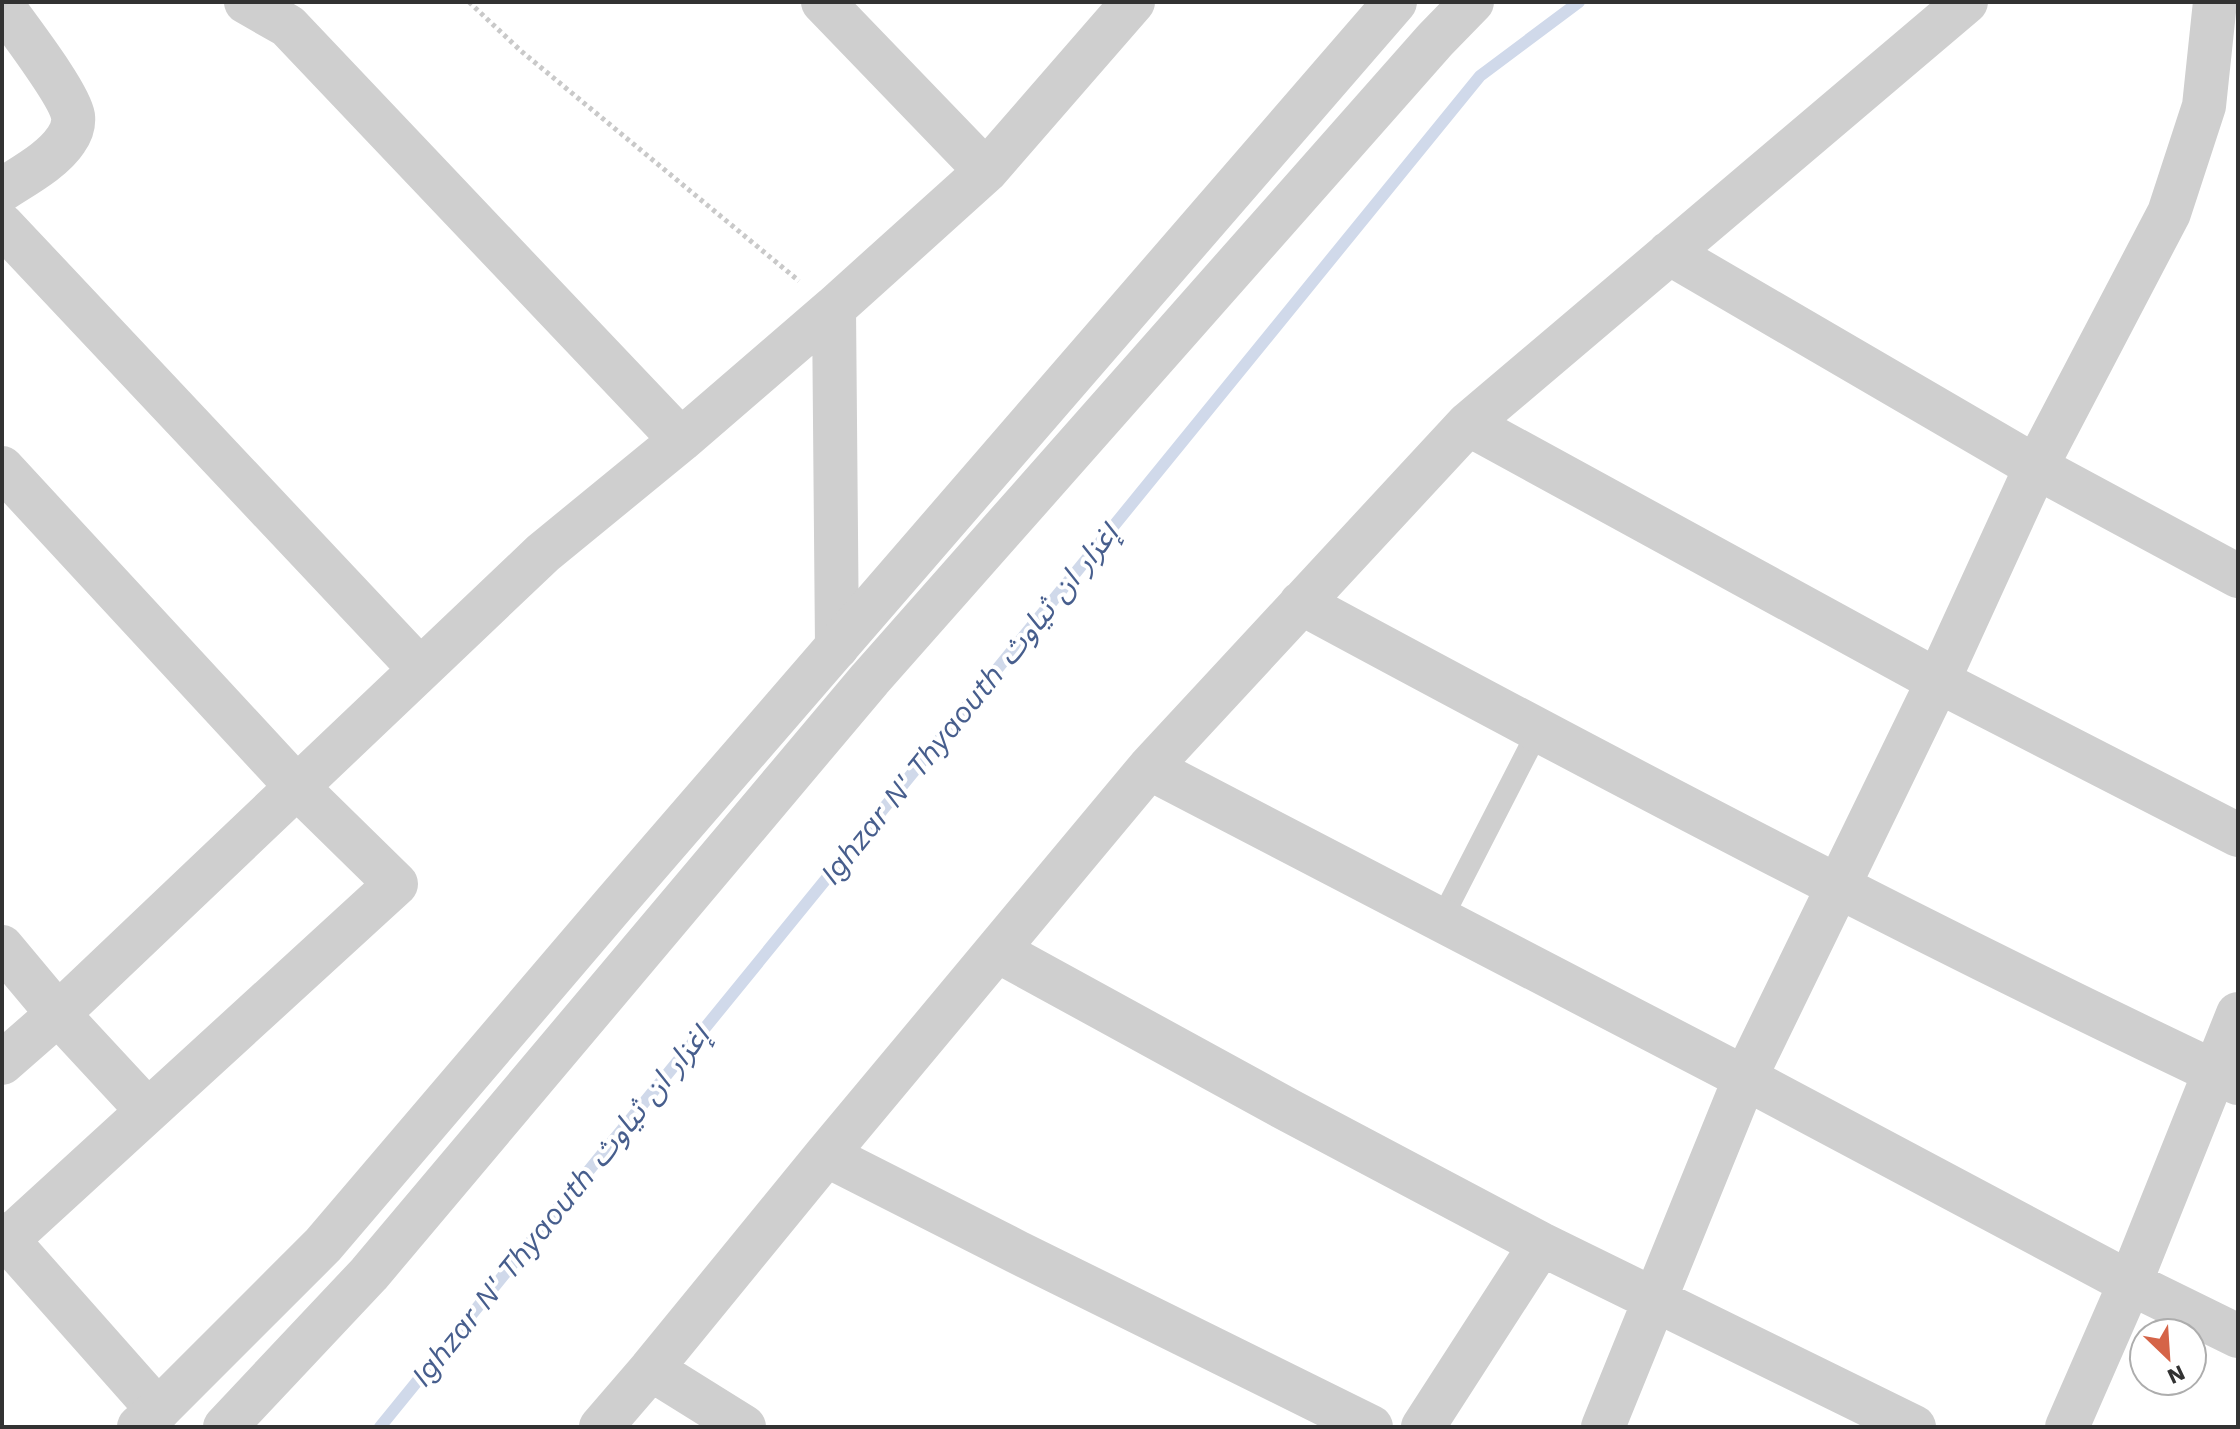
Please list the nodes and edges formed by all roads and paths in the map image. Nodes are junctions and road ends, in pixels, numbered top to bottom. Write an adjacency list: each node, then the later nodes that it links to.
1 (246, 2): 16 (street)
2 (469, 2): 14 (path)
3 (823, 2): 10 (street)
4 (1133, 2): 10 (street)
5 (1395, 2): 21 (street)
6 (1472, 2): 46 (street)
7 (1966, 2): 13 (street)
8 (2215, 2): 17 (street)
9 (2, 5): 11 (street)
10 (986, 171): 14 (street)
11 (2, 190)
12 (2, 225): 22 (street)
13 (1669, 253): 15 (street); 17 (street)
14 (834, 308): 16 (street); 21 (street)
15 (1468, 424): 20 (street); 23 (street)
16 (681, 440): 22 (street)
17 (2036, 467): 19 (street); 23 (street)
18 (2, 468): 26 (street)
19 (2238, 576)
20 (1301, 603): 24 (street); 25 (street)
21 (837, 647): 45 (street)
22 (420, 669): 26 (street)
23 (1938, 681): 27 (street); 28 (street)
24 (1538, 731): 28 (street); 29 (lane)
25 (1149, 768): 29 (street); 31 (street)
26 (298, 788): 32 (street); 37 (street)
27 (2238, 835)
28 (1837, 887): 35 (street); 36 (street)
29 (1441, 920): 36 (street)
30 (2, 947): 32 (street)
31 (998, 951): 38 (street); 40 (street)
32 (58, 1014): 34 (street); 37 (street)
33 (2238, 1014): 35 (street)
34 (2, 1063)
35 (2226, 1077): 41 (street)
36 (1745, 1078): 41 (street); 42 (street)
37 (148, 1111): 39 (street)
38 (826, 1155): 44 (street); 49 (street)
39 (5, 1237): 45 (street)
40 (1541, 1244): 42 (street); 50 (street)
41 (2130, 1283): 43 (street); 53 (street)
42 (1655, 1301): 51 (street); 52 (street)
43 (2238, 1336)
44 (651, 1369): 47 (street); 48 (street)
45 (149, 1419)
46 (225, 1427)
47 (601, 1427)
48 (744, 1427)
49 (1371, 1427)
50 (1423, 1427)
51 (1603, 1427)
52 (1914, 1427)
53 (2067, 1427)

